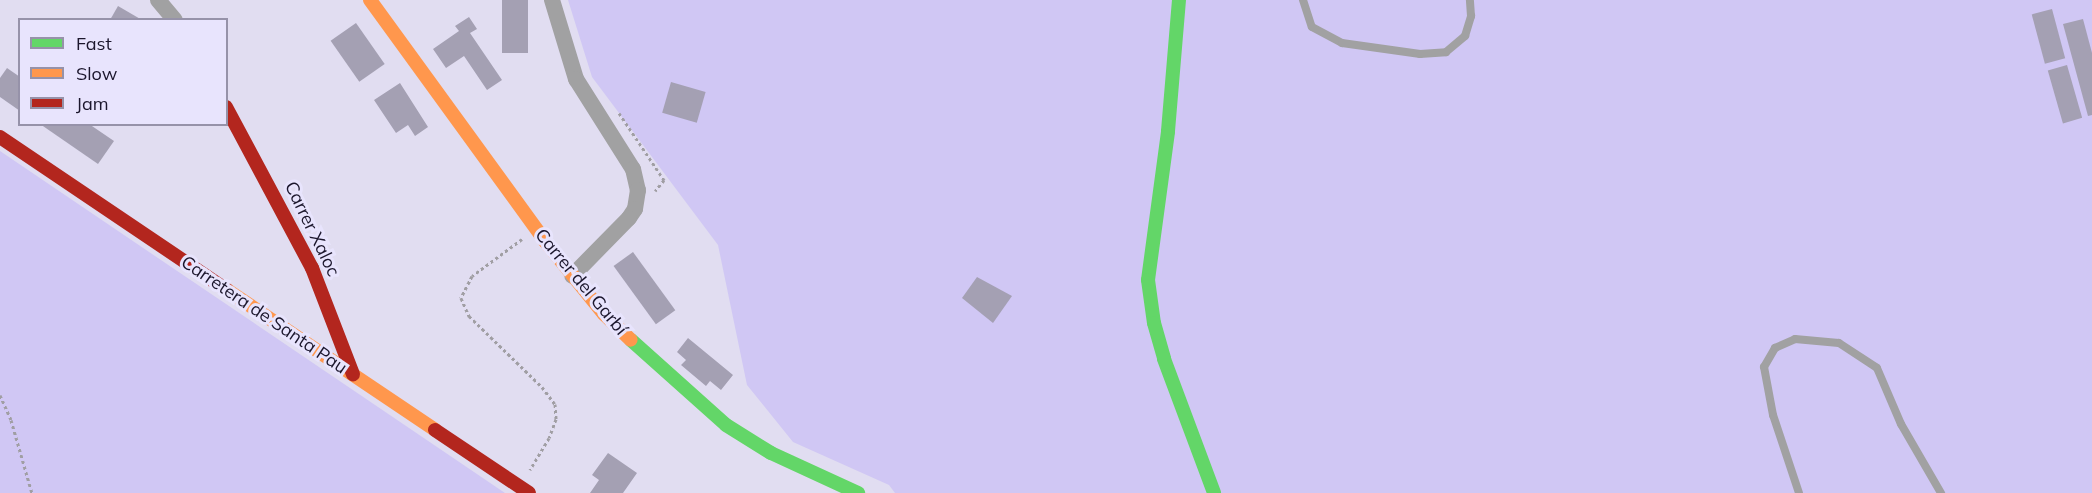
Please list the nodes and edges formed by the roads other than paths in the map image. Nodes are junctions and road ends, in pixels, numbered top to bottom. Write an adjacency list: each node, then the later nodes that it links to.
1 (158, 0): 7 (street)
2 (370, 0): 10 (street, Carrer del Garbí)
3 (552, 0): 10 (street)
4 (1179, 0): 14 (street)
5 (1303, 0): 6 (lane)
6 (1470, 0)
7 (173, 18)
8 (228, 110): 11 (street, Carrer Xaloc)
9 (0, 137): 11 (street, Carretera de Santa Pau)
10 (572, 276): 13 (street, Carrer del Garbí)
11 (352, 374): 12 (street, Carretera de Santa Pau)
12 (524, 490)
13 (858, 493)
14 (1214, 493)
15 (1799, 493): 16 (lane)
16 (1941, 493)

